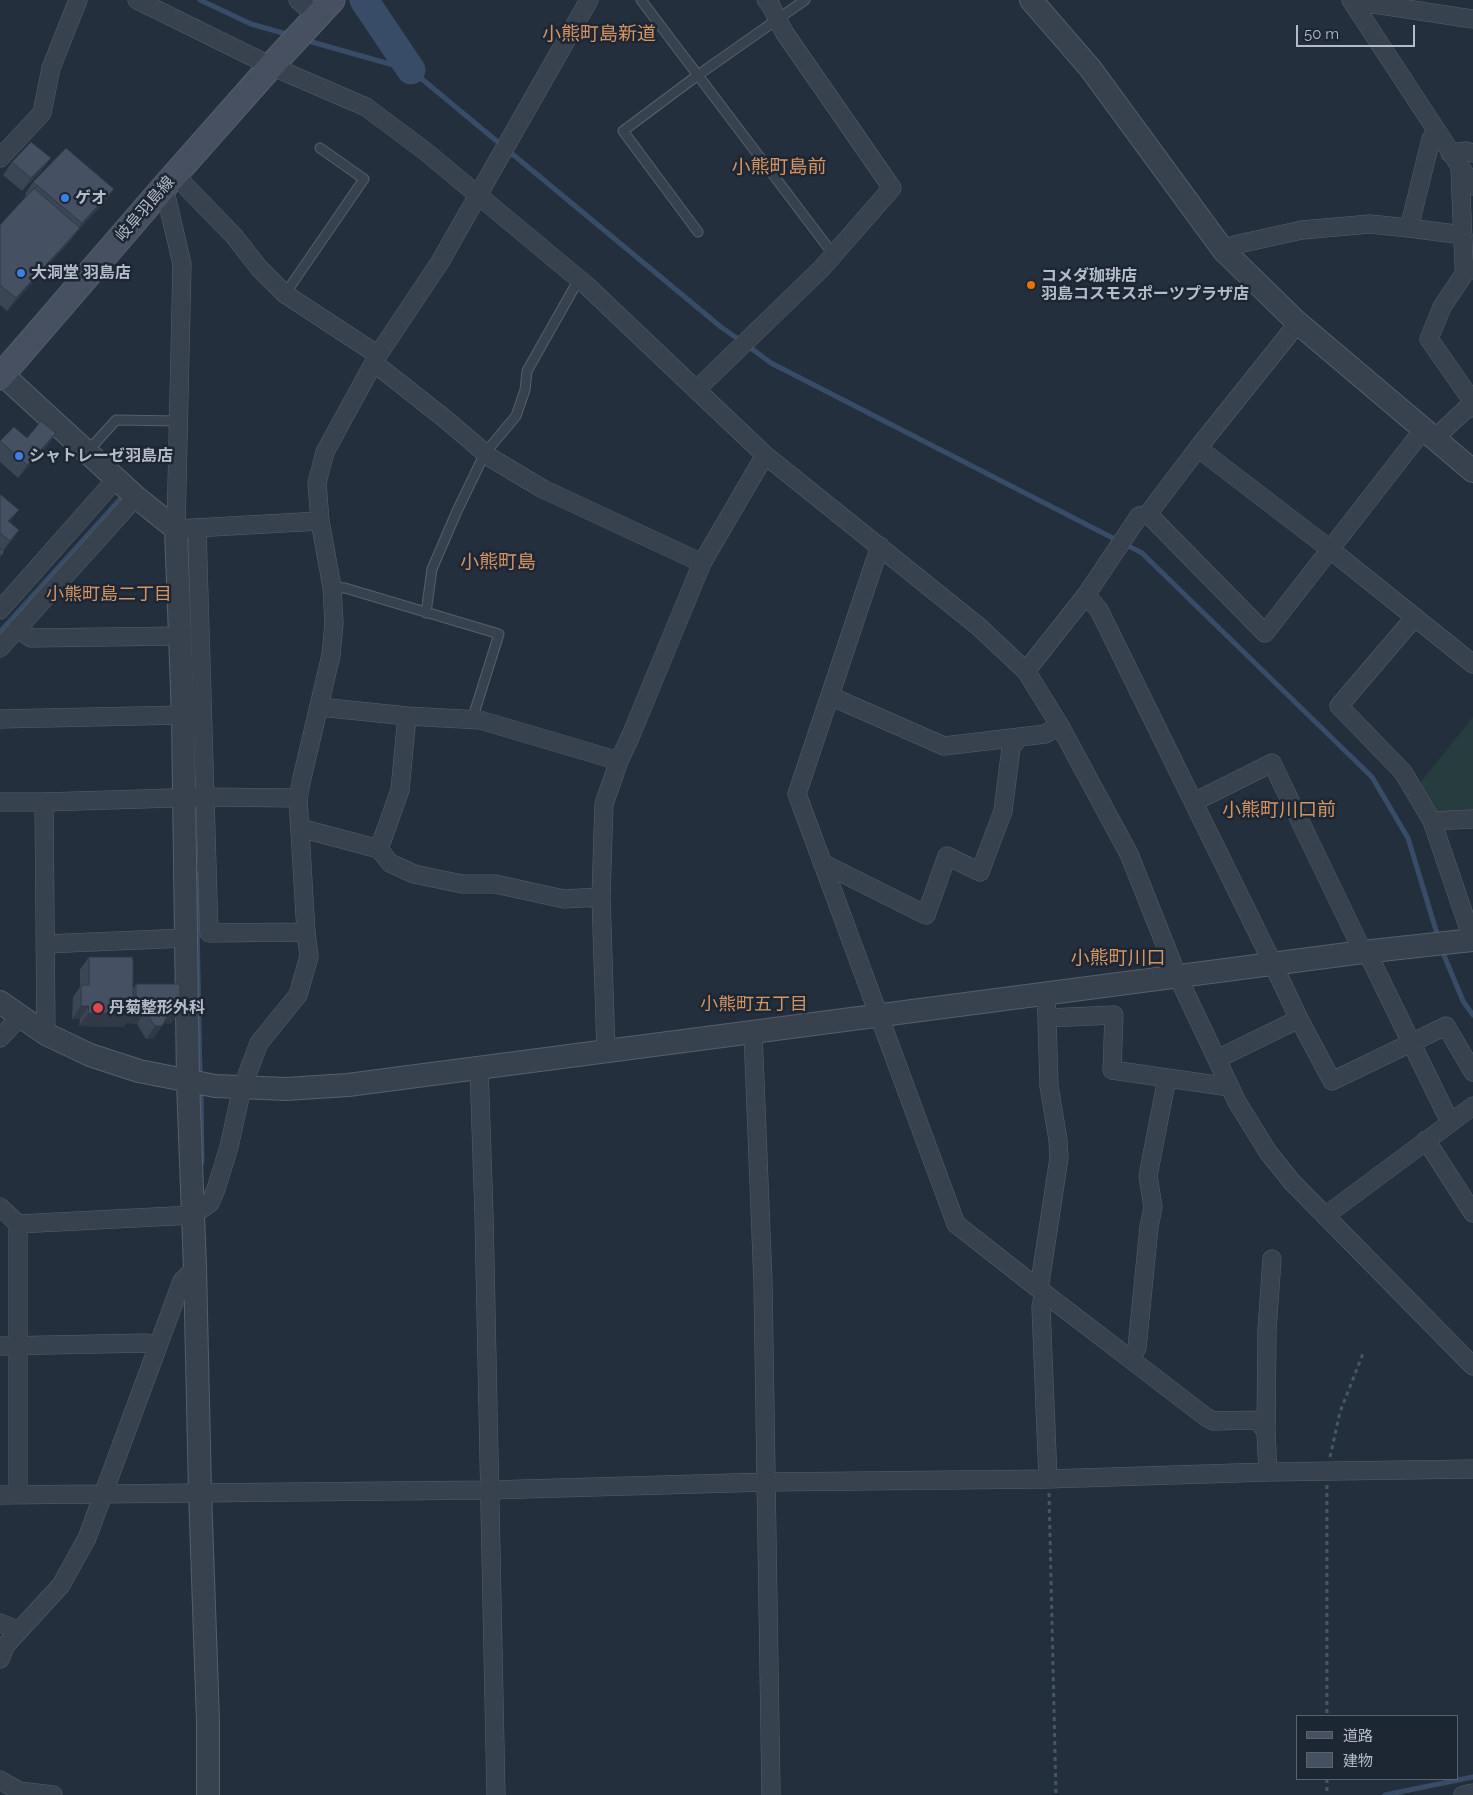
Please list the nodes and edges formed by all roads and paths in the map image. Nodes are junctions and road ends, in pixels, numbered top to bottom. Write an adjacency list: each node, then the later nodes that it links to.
1 (78, 0): 18 (street)
2 (137, 0): 13 (street)
3 (298, 0): 10 (street)
4 (589, 0): 22 (street)
5 (641, 0): 14 (lane)
6 (766, 0): 12 (street)
7 (805, 0): 12 (lane)
8 (1031, 0): 26 (street)
9 (1353, 3): 11 (street); 15 (street)
10 (321, 13): 13 (main road, 岐阜羽島線)
11 (1473, 19)
12 (778, 20): 14 (lane); 27 (street)
13 (277, 60): 20 (main road, 岐阜羽島線); 22 (street)
14 (698, 75): 24 (lane); 27 (lane)
15 (1436, 131): 19 (street); 23 (street)
16 (320, 148): 30 (lane)
17 (1473, 152): 19 (street)
18 (0, 158)
19 (1455, 160): 21 (street); 25 (street)
20 (170, 181): 30 (street); 33 (main road, 岐阜羽島線); 37 (street)
21 (1473, 186)
22 (478, 194): 29 (street); 32 (street)
23 (1409, 228): 25 (street); 26 (street)
24 (698, 232)
25 (1463, 235): 28 (street)
26 (1224, 251): 31 (street)
27 (833, 254): 34 (street)
28 (1471, 269): 35 (street)
29 (579, 279): 34 (street); 41 (lane)
30 (285, 294): 32 (street)
31 (1298, 322): 38 (street); 39 (street)
32 (376, 359): 41 (street); 47 (street)
33 (1, 374): 40 (street)
34 (696, 390): 42 (street)
35 (1473, 402)
36 (1473, 408): 38 (street)
37 (179, 421): 40 (lane); 48 (street)
38 (1429, 434): 43 (street); 50 (street)
39 (1198, 448): 46 (street); 50 (street)
40 (87, 452): 44 (street)
41 (485, 453): 51 (street); 55 (lane)
42 (765, 455): 49 (street); 51 (street)
43 (1473, 471)
44 (116, 479): 45 (street); 54 (street)
45 (136, 497): 48 (street); 57 (street)
46 (1141, 519): 50 (street); 53 (street)
47 (320, 522): 48 (street); 52 (street)
48 (187, 529): 58 (street); 61 (street)
49 (880, 546): 62 (street); 63 (street)
50 (1331, 550): 56 (street)
51 (702, 562): 71 (street)
52 (332, 587): 55 (lane); 64 (street)
53 (1086, 595): 62 (street); 76 (street)
54 (0, 610)
55 (426, 614): 68 (lane)
56 (1414, 618): 60 (street); 78 (street)
57 (17, 628): 58 (street); 59 (street)
58 (181, 636): 61 (street)
59 (0, 648)
60 (1473, 664)
61 (192, 668): 65 (street); 72 (street)
62 (1026, 671): 69 (street)
63 (830, 696): 70 (street); 81 (street)
64 (320, 707): 66 (street); 73 (street)
65 (183, 714): 67 (street); 72 (street)
66 (407, 716): 68 (street); 80 (street)
67 (0, 718)
68 (472, 720): 71 (street)
69 (1060, 726): 70 (street); 89 (street)
70 (1019, 737): 81 (street)
71 (619, 761): 82 (street)
72 (195, 797): 73 (street); 75 (street); 84 (street)
73 (298, 798): 79 (street)
74 (0, 802): 75 (street)
75 (44, 802): 86 (street)
76 (1194, 802): 87 (street); 88 (street)
77 (1473, 819): 78 (street)
78 (1432, 821): 85 (street)
79 (300, 828): 80 (street); 83 (street)
80 (379, 850): 82 (street)
81 (822, 863): 92 (street)
82 (601, 897): 100 (street)
83 (306, 932): 84 (street); 107 (street)
84 (195, 934): 86 (street); 105 (street)
85 (1470, 940): 87 (street)
86 (45, 944): 97 (street)
87 (1365, 952): 88 (street); 99 (street)
88 (1273, 964): 89 (street); 95 (street)
89 (1178, 977): 90 (street); 101 (street)
90 (1046, 994): 92 (street); 94 (street)
91 (0, 1002): 93 (street)
92 (878, 1015): 96 (street); 118 (street)
93 (20, 1017): 97 (street); 98 (street)
94 (1047, 1018): 104 (street); 118 (street)
95 (1299, 1019): 99 (street); 101 (street)
96 (753, 1032): 100 (street); 129 (street)
97 (46, 1034): 105 (street)
98 (0, 1038)
99 (1412, 1042): 103 (street); 109 (street)
100 (606, 1050): 102 (street)
101 (1217, 1059): 106 (street)
102 (479, 1067): 107 (street); 130 (street)
103 (1473, 1072)
104 (1167, 1078): 106 (street); 122 (street)
105 (188, 1082): 107 (street); 113 (street)
106 (1230, 1087): 114 (street)
107 (242, 1088): 113 (street)
108 (1473, 1106): 109 (street)
109 (1450, 1122): 110 (street)
110 (1426, 1140): 112 (street); 114 (street)
111 (0, 1207): 115 (street)
112 (1473, 1213)
113 (193, 1215): 115 (street); 117 (street)
114 (1325, 1216): 123 (street)
115 (18, 1224): 119 (street)
116 (1272, 1259): 124 (street)
117 (195, 1268): 120 (street); 131 (street)
118 (1041, 1291): 122 (street); 128 (street)
119 (8, 1345): 120 (street); 133 (street)
120 (158, 1345): 132 (street)
121 (1364, 1351): 126 (path)
122 (1131, 1359): 124 (street)
123 (1473, 1366)
124 (1266, 1432): 127 (street)
125 (1473, 1469): 126 (street)
126 (1326, 1471): 127 (street); 137 (path)
127 (1268, 1472): 128 (street)
128 (1048, 1479): 129 (street); 147 (path)
129 (766, 1482): 130 (street); 146 (street)
130 (490, 1490): 131 (street); 145 (street)
131 (200, 1492): 132 (street); 144 (street)
132 (102, 1494): 133 (street); 135 (street)
133 (9, 1495)
134 (0, 1623): 135 (street)
135 (18, 1630): 136 (street)
136 (0, 1659)
137 (1327, 1715)
138 (0, 1780): 143 (street)
139 (1327, 1780): 148 (path)
140 (0, 1786): 142 (street)
141 (1473, 1793): 149 (street)
142 (1, 1795)
143 (53, 1795)
144 (208, 1795)
145 (496, 1795)
146 (771, 1795)
147 (1056, 1795)
148 (1327, 1795)
149 (1463, 1795)

